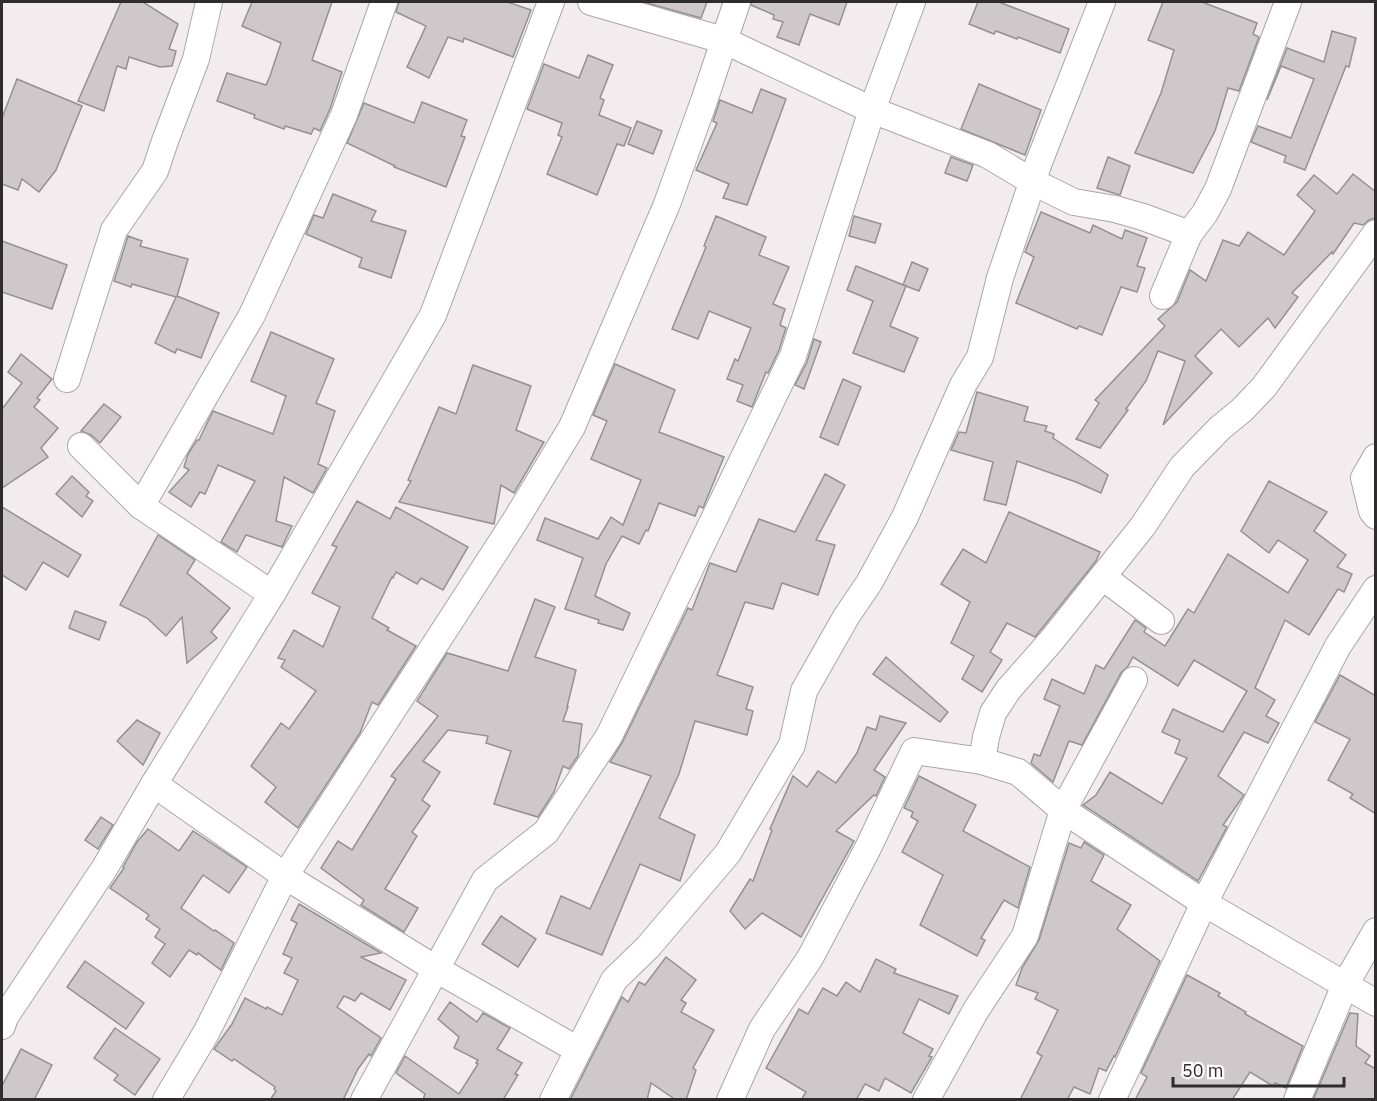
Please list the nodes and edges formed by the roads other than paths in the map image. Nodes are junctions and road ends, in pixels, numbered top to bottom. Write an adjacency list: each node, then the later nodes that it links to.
1 (209, 2): 15 (street)
2 (384, 2): 18 (street)
3 (551, 2): 22 (street)
4 (591, 2): 9 (street)
5 (736, 2): 9 (street)
6 (912, 2): 10 (street)
7 (1102, 2): 11 (street)
8 (1288, 2): 13 (street)
9 (723, 40): 10 (street); 28 (street)
10 (872, 110): 11 (street); 31 (street)
11 (1032, 183): 13 (street); 35 (street)
12 (1376, 233): 20 (street)
13 (1189, 234): 14 (street)
14 (1163, 296)
15 (67, 379)
16 (81, 446): 18 (street)
17 (1376, 456): 19 (street)
18 (141, 506): 22 (street)
19 (1376, 516)
20 (1103, 577): 23 (street); 25 (street)
21 (1376, 589): 29 (street)
22 (272, 594): 26 (street)
23 (1161, 621)
24 (1134, 680): 27 (street)
25 (982, 762): 27 (street); 39 (street)
26 (154, 784): 28 (street); 34 (street)
27 (1063, 810): 29 (street); 40 (street)
28 (285, 876): 31 (street); 36 (street)
29 (1204, 903): 32 (street); 41 (street)
30 (1376, 932): 32 (street)
31 (436, 969): 35 (street); 37 (street)
32 (1346, 986): 33 (street); 42 (street)
33 (1376, 1003)
34 (2, 1026)
35 (578, 1050): 38 (street)
36 (166, 1100)
37 (364, 1100)
38 (553, 1100)
39 (730, 1100)
40 (926, 1100)
41 (1112, 1100)
42 (1297, 1100)

